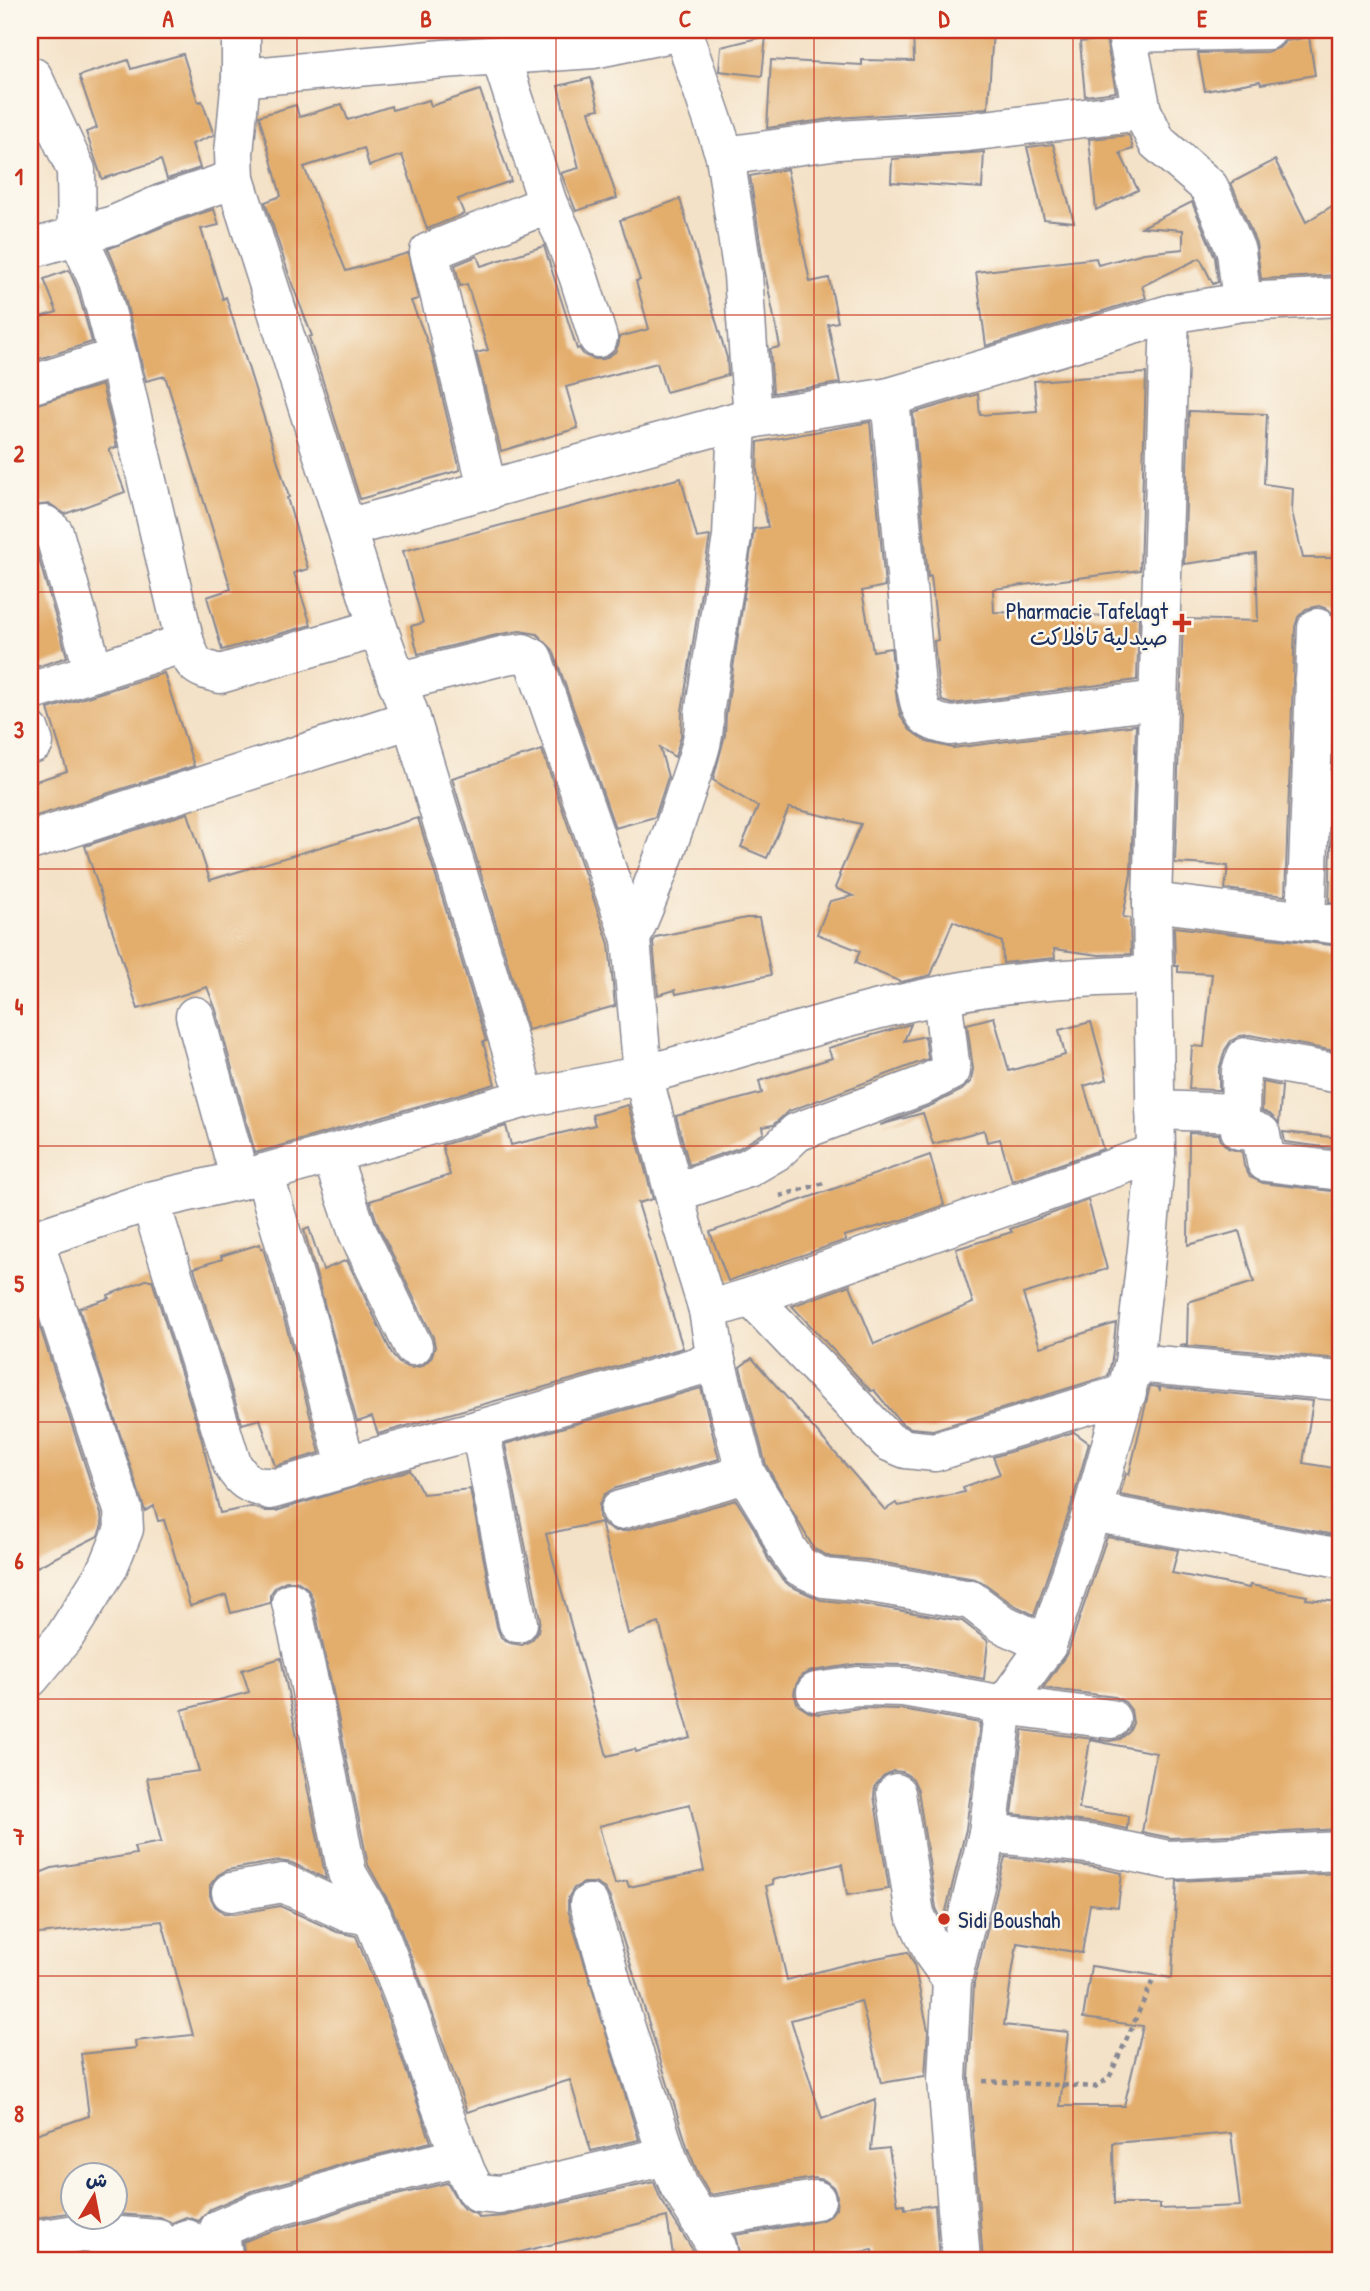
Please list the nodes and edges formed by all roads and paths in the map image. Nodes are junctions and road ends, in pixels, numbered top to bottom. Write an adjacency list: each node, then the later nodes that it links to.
1 (241, 30): 8 (street)
2 (682, 30): 6 (street); 10 (street)
3 (1268, 30): 4 (street)
4 (1127, 32): 9 (street)
5 (443, 44): 6 (street); 8 (street)
6 (500, 55): 12 (street)
7 (30, 76): 13 (street)
8 (241, 78): 11 (street)
9 (1142, 111): 10 (street); 16 (street)
10 (725, 156): 22 (street)
11 (235, 179): 13 (street); 25 (street)
12 (548, 204): 18 (street); 23 (street)
13 (77, 234): 14 (street); 19 (street)
14 (30, 249)
15 (1340, 297): 16 (street)
16 (1242, 302): 17 (street)
17 (1170, 314): 21 (street); 32 (street)
18 (597, 338)
19 (118, 357): 20 (street); 28 (street)
20 (30, 385)
21 (890, 397): 22 (street); 32 (street)
22 (745, 420): 23 (street); 37 (street)
23 (488, 491): 25 (street)
24 (30, 528): 29 (street)
25 (347, 528): 26 (street)
26 (378, 628): 28 (street); 30 (street)
27 (1317, 628): 36 (street)
28 (185, 643): 29 (street)
29 (94, 672): 31 (street)
30 (397, 682): 33 (street); 37 (street)
31 (30, 692)
32 (1157, 700): 35 (street)
33 (411, 719): 34 (street); 43 (street)
34 (30, 841)
35 (1152, 902): 36 (street); 38 (street)
36 (1323, 923)
37 (631, 939): 42 (street)
38 (1153, 975): 39 (street); 44 (street)
39 (942, 995): 42 (street); 50 (street)
40 (195, 1016): 49 (street)
41 (1340, 1073): 45 (street)
42 (643, 1075): 43 (street); 50 (street)
43 (526, 1098): 47 (street)
44 (1155, 1110): 45 (street); 46 (street)
45 (1240, 1113): 48 (street)
46 (1156, 1153): 53 (street); 57 (street)
47 (331, 1154): 49 (street); 55 (street)
48 (1340, 1171)
49 (252, 1177): 51 (street); 60 (street)
50 (674, 1194): 54 (street)
51 (150, 1201): 52 (street); 60 (street)
52 (31, 1236): 68 (street)
53 (751, 1297): 54 (street); 57 (street)
54 (708, 1310): 56 (street)
55 (413, 1346)
56 (716, 1361): 59 (street); 61 (street)
57 (1130, 1378): 58 (street); 63 (street)
58 (1340, 1381)
59 (480, 1429): 60 (street); 66 (street)
60 (346, 1465)
61 (746, 1475): 62 (street); 67 (street)
62 (620, 1510)
63 (1092, 1512): 64 (street); 67 (street)
64 (1340, 1558)
65 (291, 1602): 77 (street)
66 (518, 1623)
67 (1047, 1645): 70 (street)
68 (30, 1678)
69 (816, 1692): 70 (street)
70 (1004, 1705): 71 (street); 73 (street)
71 (1111, 1719)
72 (896, 1793): 79 (street)
73 (988, 1833): 74 (street); 79 (street)
74 (1340, 1851)
75 (231, 1892): 77 (street)
76 (589, 1904): 81 (street)
77 (372, 1916): 82 (street)
78 (1154, 1978): 80 (path)
79 (952, 1980): 80 (street)
80 (947, 2079): 89 (street)
81 (667, 2156): 82 (street); 84 (street)
82 (460, 2157): 87 (street)
83 (817, 2200): 84 (street)
84 (699, 2219): 88 (street)
85 (30, 2241): 86 (street)
86 (178, 2246)
87 (224, 2261)
88 (720, 2261)
89 (961, 2261)

